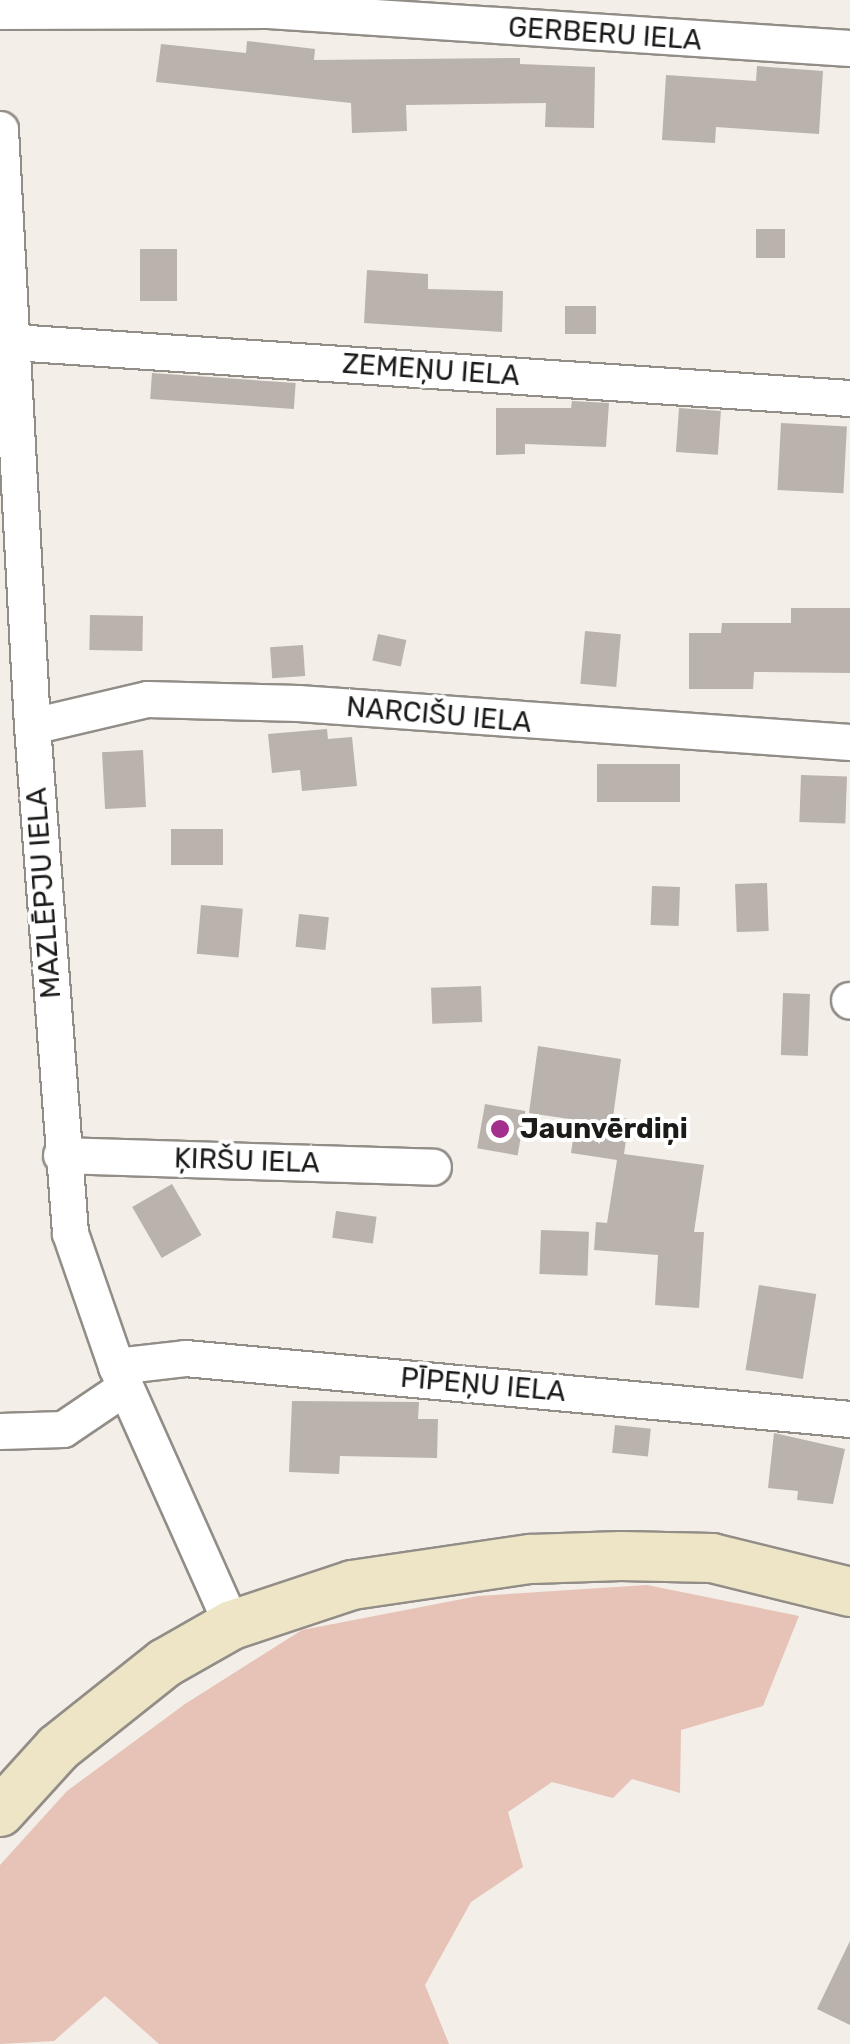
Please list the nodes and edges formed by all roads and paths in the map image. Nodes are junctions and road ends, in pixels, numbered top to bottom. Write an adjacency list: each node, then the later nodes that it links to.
1 (0, 11): 2 (street, GERBERU IELA)
2 (850, 48)
3 (0, 129): 4 (street, MAZLĒPJU IELA)
4 (8, 335): 5 (street, ZEMEŅU IELA); 6 (street, MAZLĒPJU IELA)
5 (850, 398)
6 (32, 726): 7 (street, NARCIŠU IELA); 8 (street, MAZLĒPJU IELA)
7 (850, 742)
8 (62, 1154): 9 (street, ĶIRŠU IELA); 10 (street, MAZLĒPJU IELA)
9 (433, 1166)
10 (120, 1376): 11 (street, PĪPEŅU IELA); 12 (street); 14 (street, MAZLĒPJU IELA)
11 (850, 1418)
12 (0, 1431)
13 (850, 1592): 14 (main road)
14 (232, 1625): 15 (main road)
15 (0, 1812)

